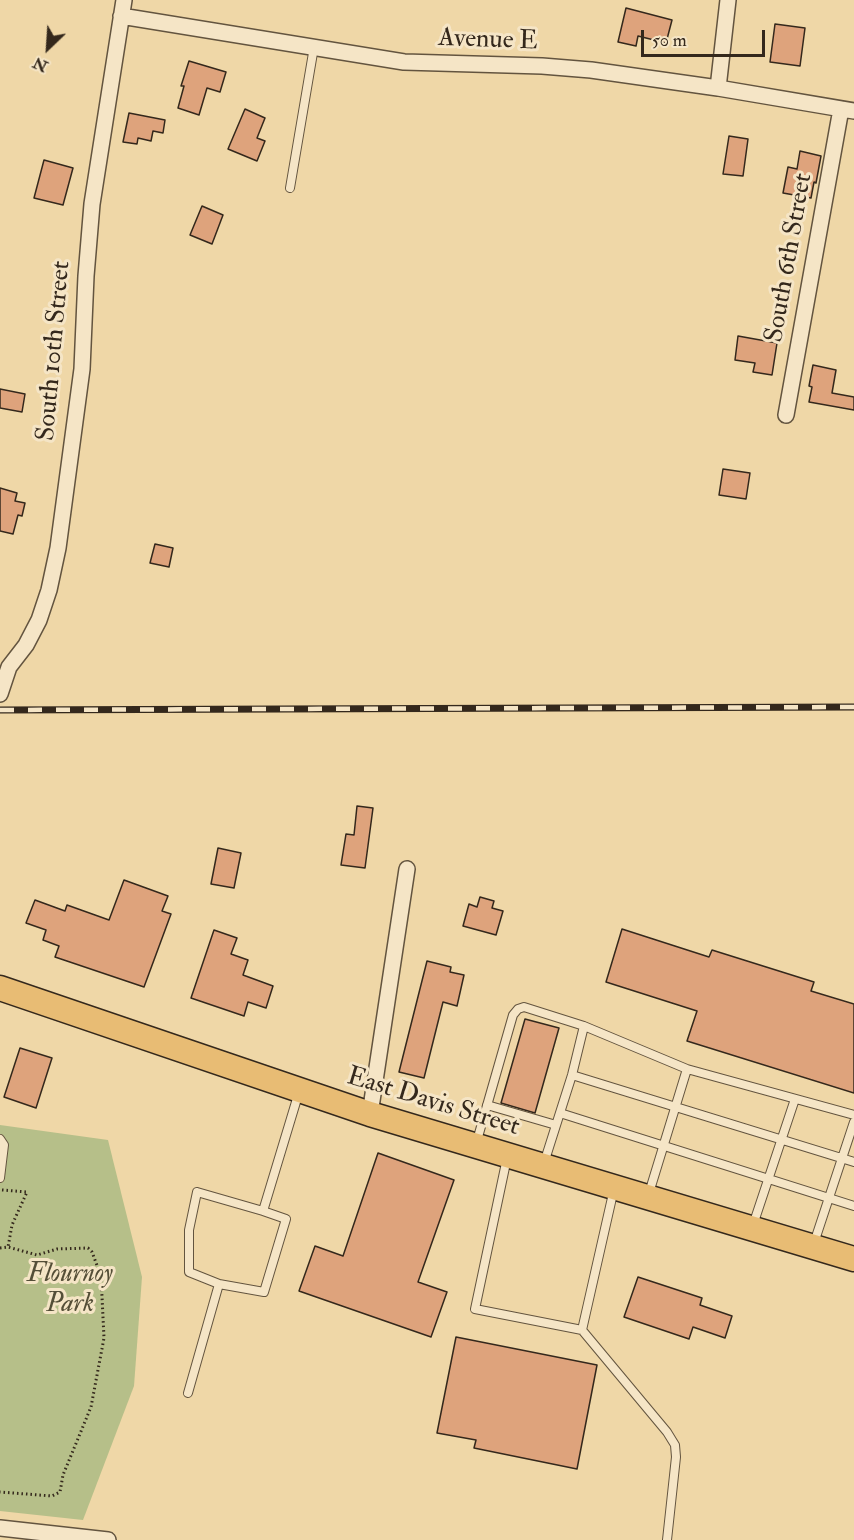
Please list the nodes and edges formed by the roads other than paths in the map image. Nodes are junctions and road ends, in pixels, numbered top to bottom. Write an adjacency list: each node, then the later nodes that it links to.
1 (124, 0): 3 (street, South 10th Street)
2 (728, 0): 5 (street)
3 (121, 16): 4 (street, Avenue E); 9 (street, South 10th Street)
4 (314, 47): 5 (street, Avenue E); 7 (lane)
5 (718, 88): 6 (street, Avenue E)
6 (848, 110): 8 (street, South 6th Street)
7 (290, 188)
8 (786, 415)
9 (5, 666): 10 (street, South 10th Street)
10 (0, 694)
11 (407, 869): 21 (street)
12 (0, 988): 16 (main road, East Davis Street)
13 (584, 1026): 14 (lane); 15 (lane); 18 (lane)
14 (687, 1069): 17 (lane); 19 (lane)
15 (572, 1076): 19 (lane); 20 (lane)
16 (299, 1091): 21 (main road, East Davis Street); 39 (lane)
17 (795, 1099): 22 (lane); 26 (lane)
18 (487, 1105): 24 (lane); 27 (lane)
19 (675, 1107): 26 (lane); 28 (lane)
20 (560, 1113): 24 (lane); 28 (lane)
21 (370, 1114): 27 (main road, East Davis Street)
22 (854, 1115)
23 (854, 1122): 30 (lane)
24 (556, 1125): 32 (lane)
25 (0, 1139): 33 (lane)
26 (781, 1140): 30 (lane); 34 (lane)
27 (475, 1146): 29 (main road, East Davis Street)
28 (664, 1146): 34 (lane); 36 (lane)
29 (508, 1156): 32 (main road, East Davis Street); 44 (lane)
30 (842, 1158): 31 (lane); 37 (lane)
31 (854, 1162)
32 (543, 1166): 35 (main road, East Davis Street)
33 (0, 1178)
34 (768, 1179): 37 (lane); 40 (lane)
35 (615, 1188): 36 (main road, East Davis Street); 44 (lane)
36 (648, 1198): 40 (main road, East Davis Street)
37 (829, 1198): 38 (lane); 41 (lane)
38 (854, 1206)
39 (263, 1210): 43 (lane); 43 (lane)
40 (752, 1229): 41 (main road, East Davis Street)
41 (813, 1247): 42 (main road, East Davis Street)
42 (854, 1259)
43 (219, 1284): 45 (lane)
44 (582, 1330): 48 (lane)
45 (188, 1393)
46 (0, 1528): 47 (street)
47 (108, 1540)
48 (667, 1540)

